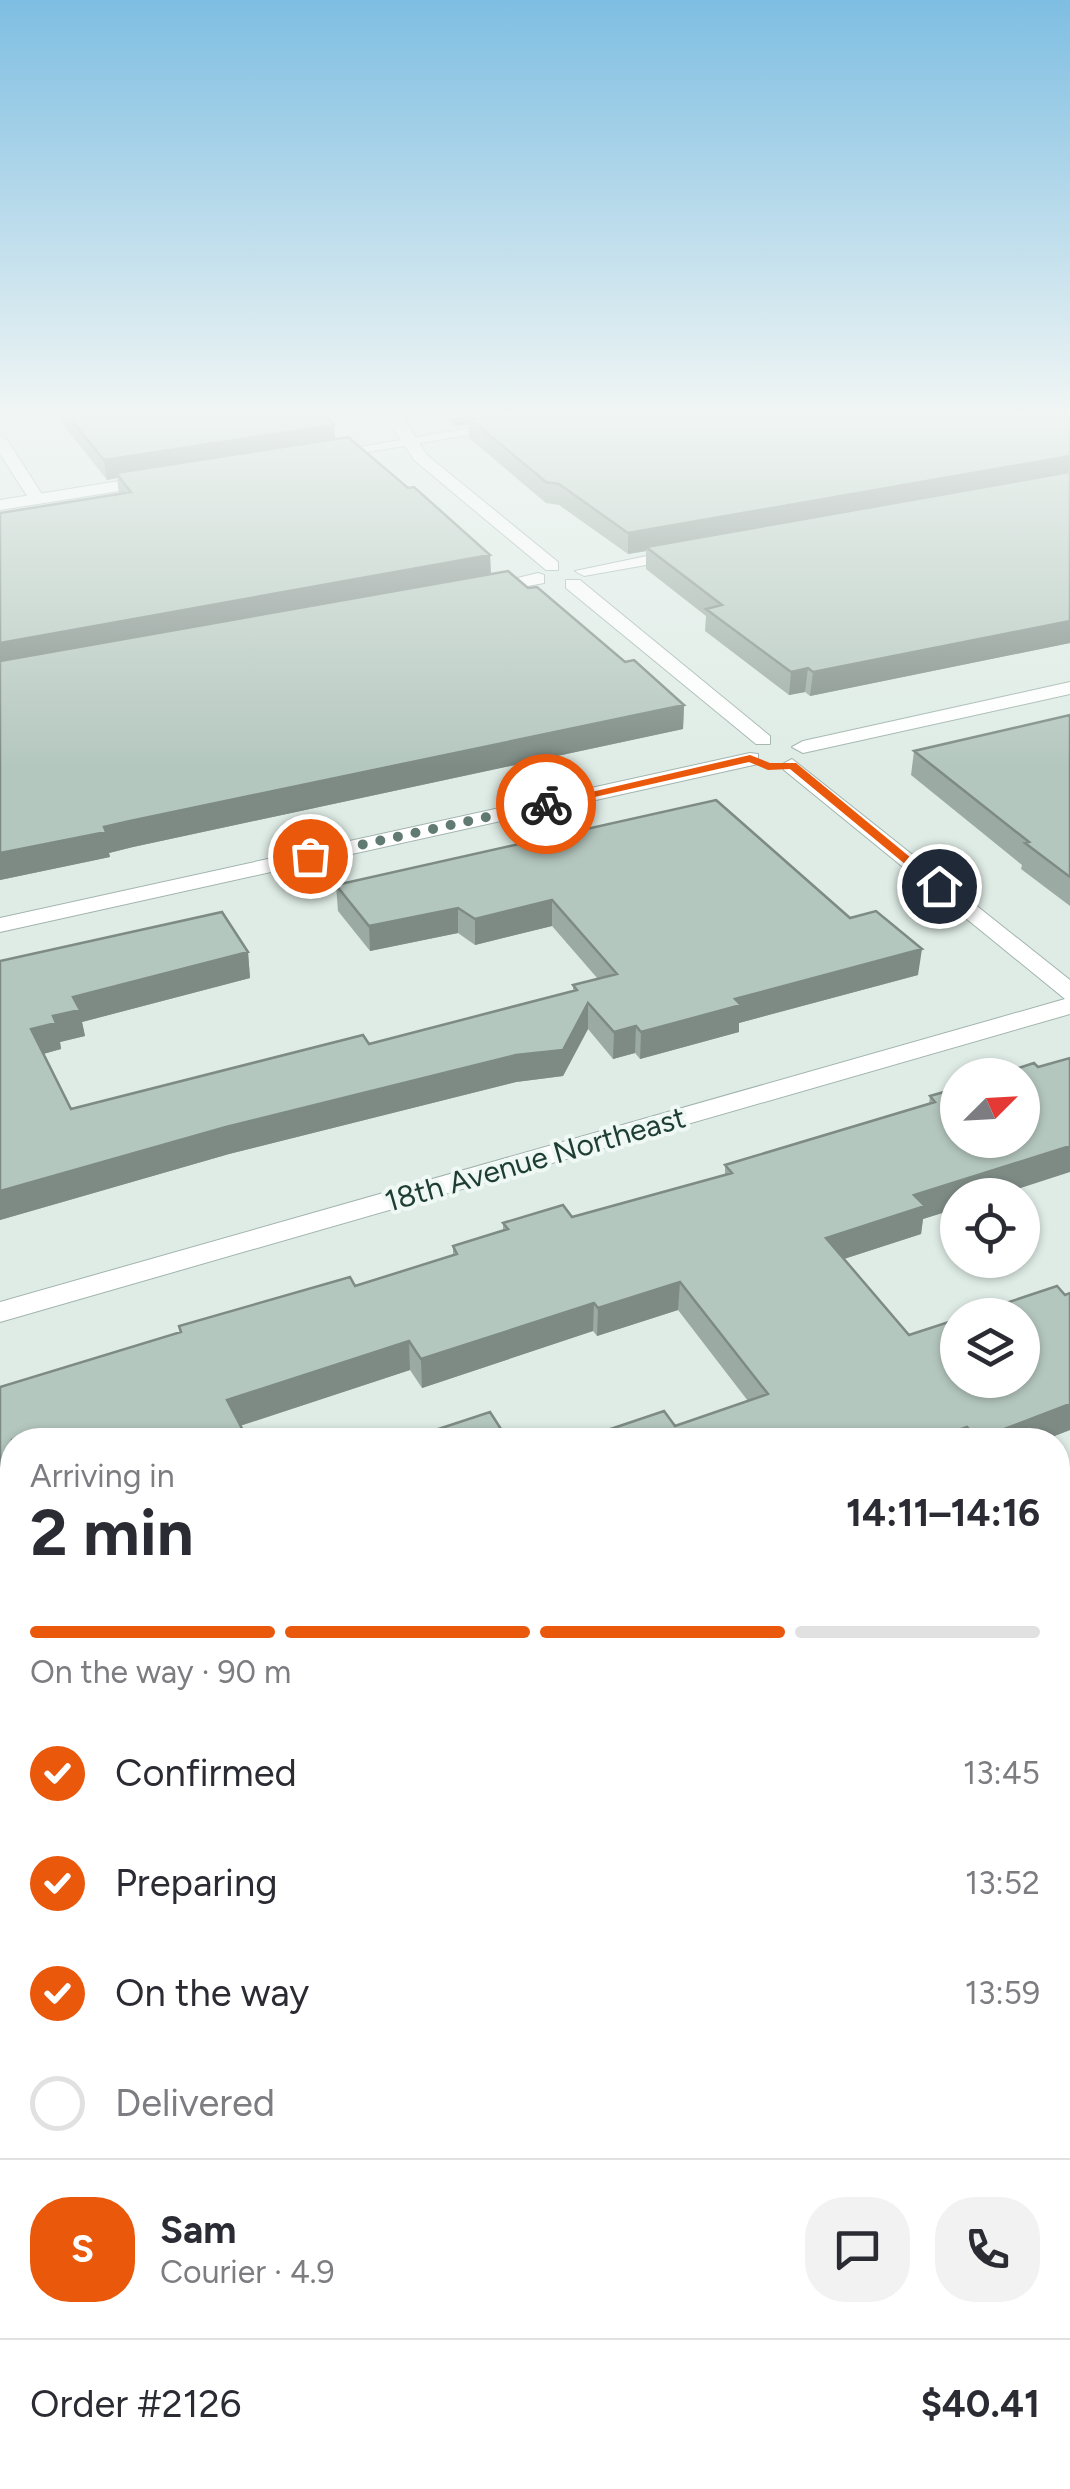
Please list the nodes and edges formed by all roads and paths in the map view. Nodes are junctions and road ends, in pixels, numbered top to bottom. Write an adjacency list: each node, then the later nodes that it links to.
1 (504, 534): 3 (street)
2 (697, 551): 4 (street)
3 (545, 572): 4 (street); 5 (street)
4 (579, 577): 7 (street)
5 (452, 594)
6 (1070, 688): 8 (street)
7 (756, 749): 8 (street); 9 (street)
8 (798, 756): 10 (street)
9 (0, 925)
10 (1070, 993)
11 (1070, 1006): 12 (street, 18th Avenue Northeast)
12 (0, 1312)

